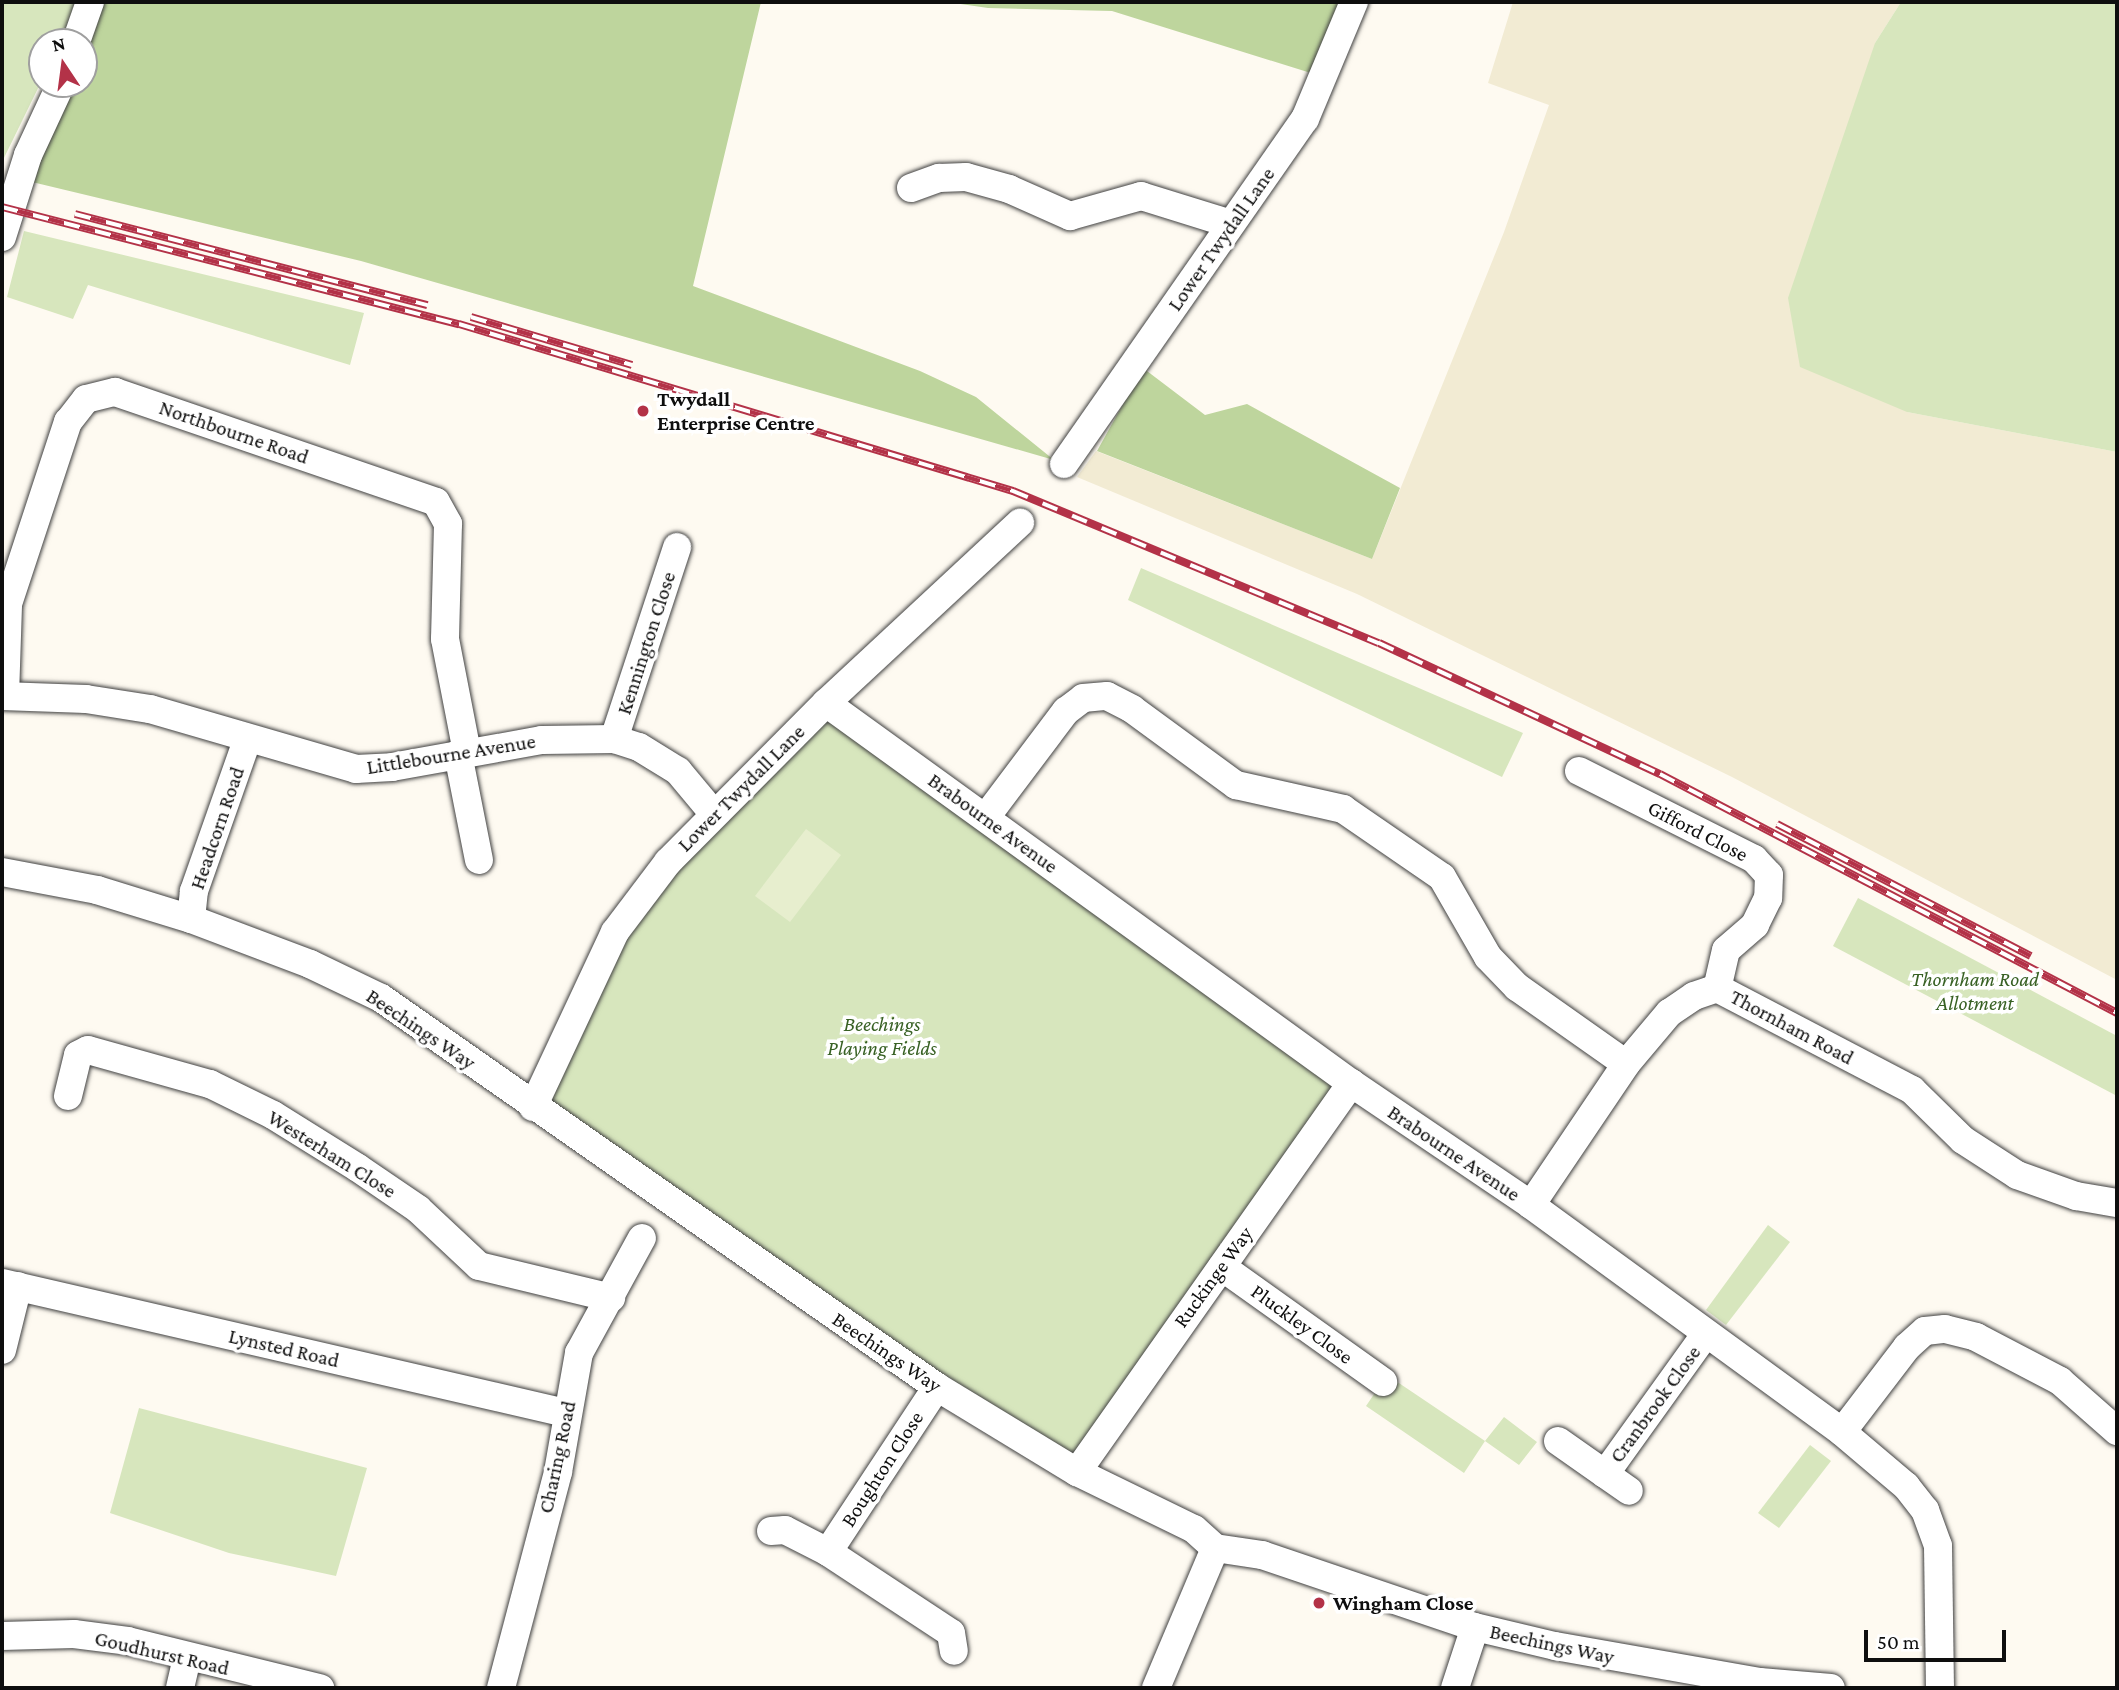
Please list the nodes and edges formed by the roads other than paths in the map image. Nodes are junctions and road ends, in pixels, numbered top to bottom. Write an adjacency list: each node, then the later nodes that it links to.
1 (90, 2): 3 (street)
2 (1354, 2): 6 (street, Lower Twydall Lane)
3 (81, 28)
4 (54, 98): 7 (street)
5 (911, 188): 6 (street)
6 (1231, 224): 8 (street, Lower Twydall Lane)
7 (2, 237)
8 (1065, 464)
9 (1020, 523): 12 (street, Lower Twydall Lane)
10 (677, 547): 14 (street, Kennington Close)
11 (4, 696): 13 (street, Littlebourne Avenue); 15 (street, Northbourne Road)
12 (826, 703): 17 (street, Lower Twydall Lane); 18 (street, Brabourne Avenue)
13 (248, 738): 15 (street, Littlebourne Avenue); 21 (street, Headcorn Road)
14 (614, 739): 15 (street, Littlebourne Avenue); 17 (street, Littlebourne Avenue)
15 (462, 753): 19 (street, Northbourne Road)
16 (1579, 771): 22 (street, Gifford Close)
17 (714, 814): 26 (street, Lower Twydall Lane)
18 (986, 817): 23 (street); 24 (street, Brabourne Avenue)
19 (480, 860)
20 (2, 872): 21 (street, Beechings Way)
21 (191, 919): 26 (street, Beechings Way)
22 (1717, 988): 23 (street, Thornham Road); 27 (street, Thornham Road)
23 (1626, 1064): 28 (street, Thornham Road)
24 (1351, 1083): 28 (street, Brabourne Avenue); 30 (street, Ruckinge Way)
25 (68, 1097): 32 (street, Westerham Close)
26 (533, 1107): 36 (street, Beechings Way)
27 (2117, 1203)
28 (1531, 1205): 33 (street, Brabourne Avenue)
29 (642, 1238): 32 (street, Charing Road)
30 (1222, 1266): 35 (street, Pluckley Close); 41 (street, Ruckinge Way)
31 (10, 1284): 34 (street); 37 (street, Lynsted Road)
32 (611, 1298): 37 (street, Charing Road)
33 (1705, 1335): 39 (street, Brabourne Avenue); 42 (street, Cranbrook Close)
34 (2, 1350)
35 (1383, 1382)
36 (937, 1387): 41 (street, Beechings Way); 46 (street, Boughton Close)
37 (566, 1413): 54 (street, Charing Road)
38 (2117, 1431): 39 (street)
39 (1842, 1432): 58 (street, Brabourne Avenue)
40 (1558, 1441): 42 (street, Cranbrook Close)
41 (1077, 1472): 45 (street, Beechings Way)
42 (1605, 1474): 43 (street, Cranbrook Close)
43 (1629, 1491)
44 (771, 1531): 46 (street)
45 (1215, 1548): 47 (street, Beechings Way); 55 (street)
46 (828, 1552): 49 (street)
47 (1475, 1627): 51 (street, Beechings Way); 56 (street)
48 (2, 1636): 50 (street, Goudhurst Road)
49 (954, 1651)
50 (187, 1658): 52 (street); 53 (street, Goudhurst Road)
51 (1759, 1685): 57 (street, Beechings Way)
52 (180, 1688)
53 (320, 1688)
54 (500, 1688)
55 (1156, 1688)
56 (1455, 1688)
57 (1831, 1688)
58 (1940, 1688)

